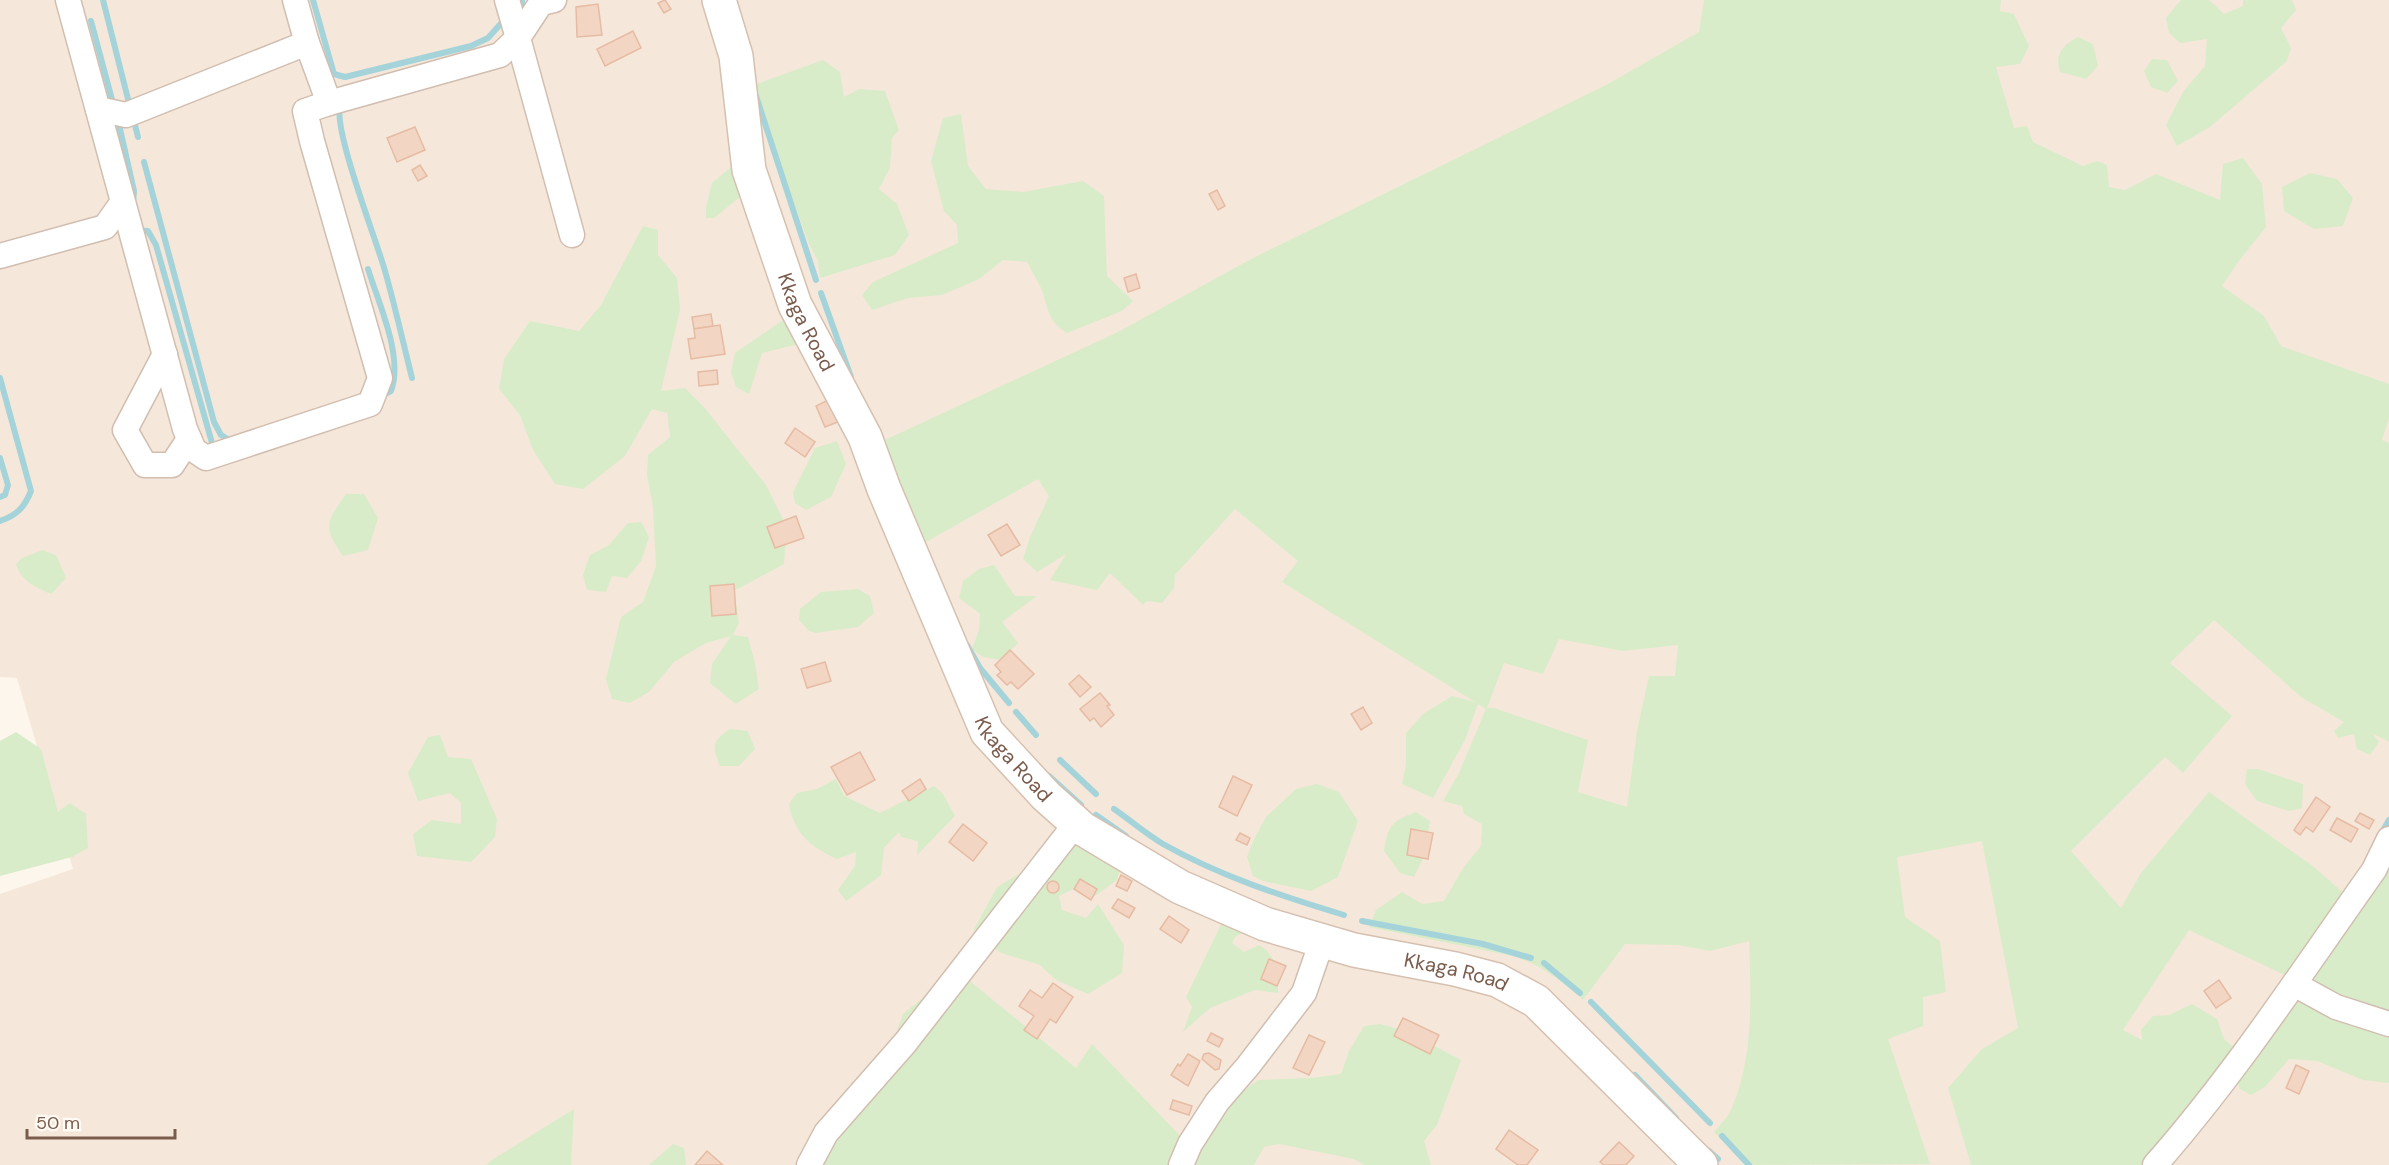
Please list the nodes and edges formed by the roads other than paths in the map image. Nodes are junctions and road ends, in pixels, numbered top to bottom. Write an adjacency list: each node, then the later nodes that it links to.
1 (68, 0): 9 (street)
2 (296, 0): 7 (street)
3 (507, 0): 6 (street)
4 (554, 0): 6 (street)
5 (719, 0): 17 (street, Kkaga Road)
6 (518, 38): 8 (street); 12 (street)
7 (307, 43): 8 (street); 9 (street)
8 (329, 103): 16 (street)
9 (98, 110): 10 (street)
10 (122, 203): 11 (street); 13 (street)
11 (105, 227): 13 (street); 14 (street)
12 (572, 235)
13 (133, 238): 15 (street)
14 (0, 256)
15 (165, 354): 16 (street); 16 (street)
16 (189, 439)
17 (1073, 820): 19 (street, Kkaga Road); 22 (street)
18 (2389, 838): 20 (street)
19 (1322, 941): 23 (street); 24 (street, Kkaga Road)
20 (2294, 984): 21 (street); 25 (street)
21 (2389, 1024)
22 (808, 1165)
23 (1181, 1165)
24 (1701, 1165)
25 (2155, 1165)

